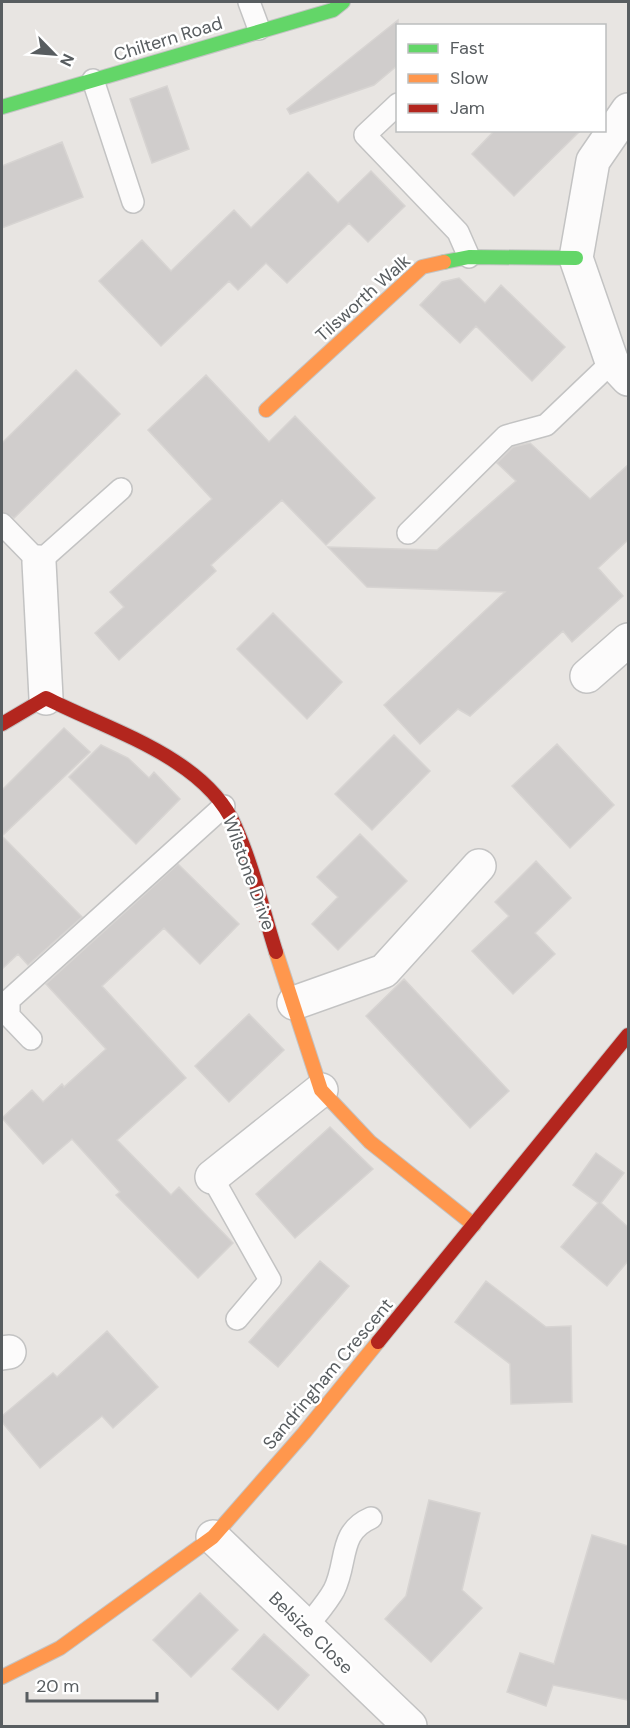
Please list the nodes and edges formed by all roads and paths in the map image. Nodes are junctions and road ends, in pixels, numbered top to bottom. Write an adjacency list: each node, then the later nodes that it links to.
1 (249, 2): 3 (lane)
2 (343, 2): 3 (street, Chiltern Road)
3 (259, 29): 4 (street, Chiltern Road)
4 (93, 80): 6 (street, Chiltern Road); 8 (lane)
5 (396, 106): 9 (lane)
6 (2, 107)
7 (628, 110): 10 (street)
8 (133, 202)
9 (468, 257): 10 (street, Tilsworth Walk); 12 (street, Tilsworth Walk)
10 (576, 258): 11 (street)
11 (620, 370): 15 (lane)
12 (266, 410)
13 (121, 489): 16 (lane)
14 (2, 524): 16 (lane)
15 (408, 533)
16 (39, 562): 19 (street)
17 (628, 640): 18 (street)
18 (587, 676)
19 (46, 698): 20 (street); 21 (street, Wilstone Drive)
20 (2, 724)
21 (224, 806): 23 (street, Wilstone Drive); 25 (lane)
22 (479, 866): 23 (street)
23 (294, 1003): 26 (street, Wilstone Drive)
24 (628, 1035): 28 (street, Sandringham Crescent)
25 (31, 1039)
26 (321, 1090): 27 (street); 28 (street, Wilstone Drive)
27 (212, 1177): 29 (lane)
28 (474, 1225): 31 (street, Sandringham Crescent)
29 (237, 1318)
30 (371, 1518): 32 (lane)
31 (213, 1537): 32 (street, Belsize Close); 33 (street, Sandringham Crescent)
32 (306, 1628): 34 (street, Belsize Close)
33 (2, 1677)
34 (410, 1726)

